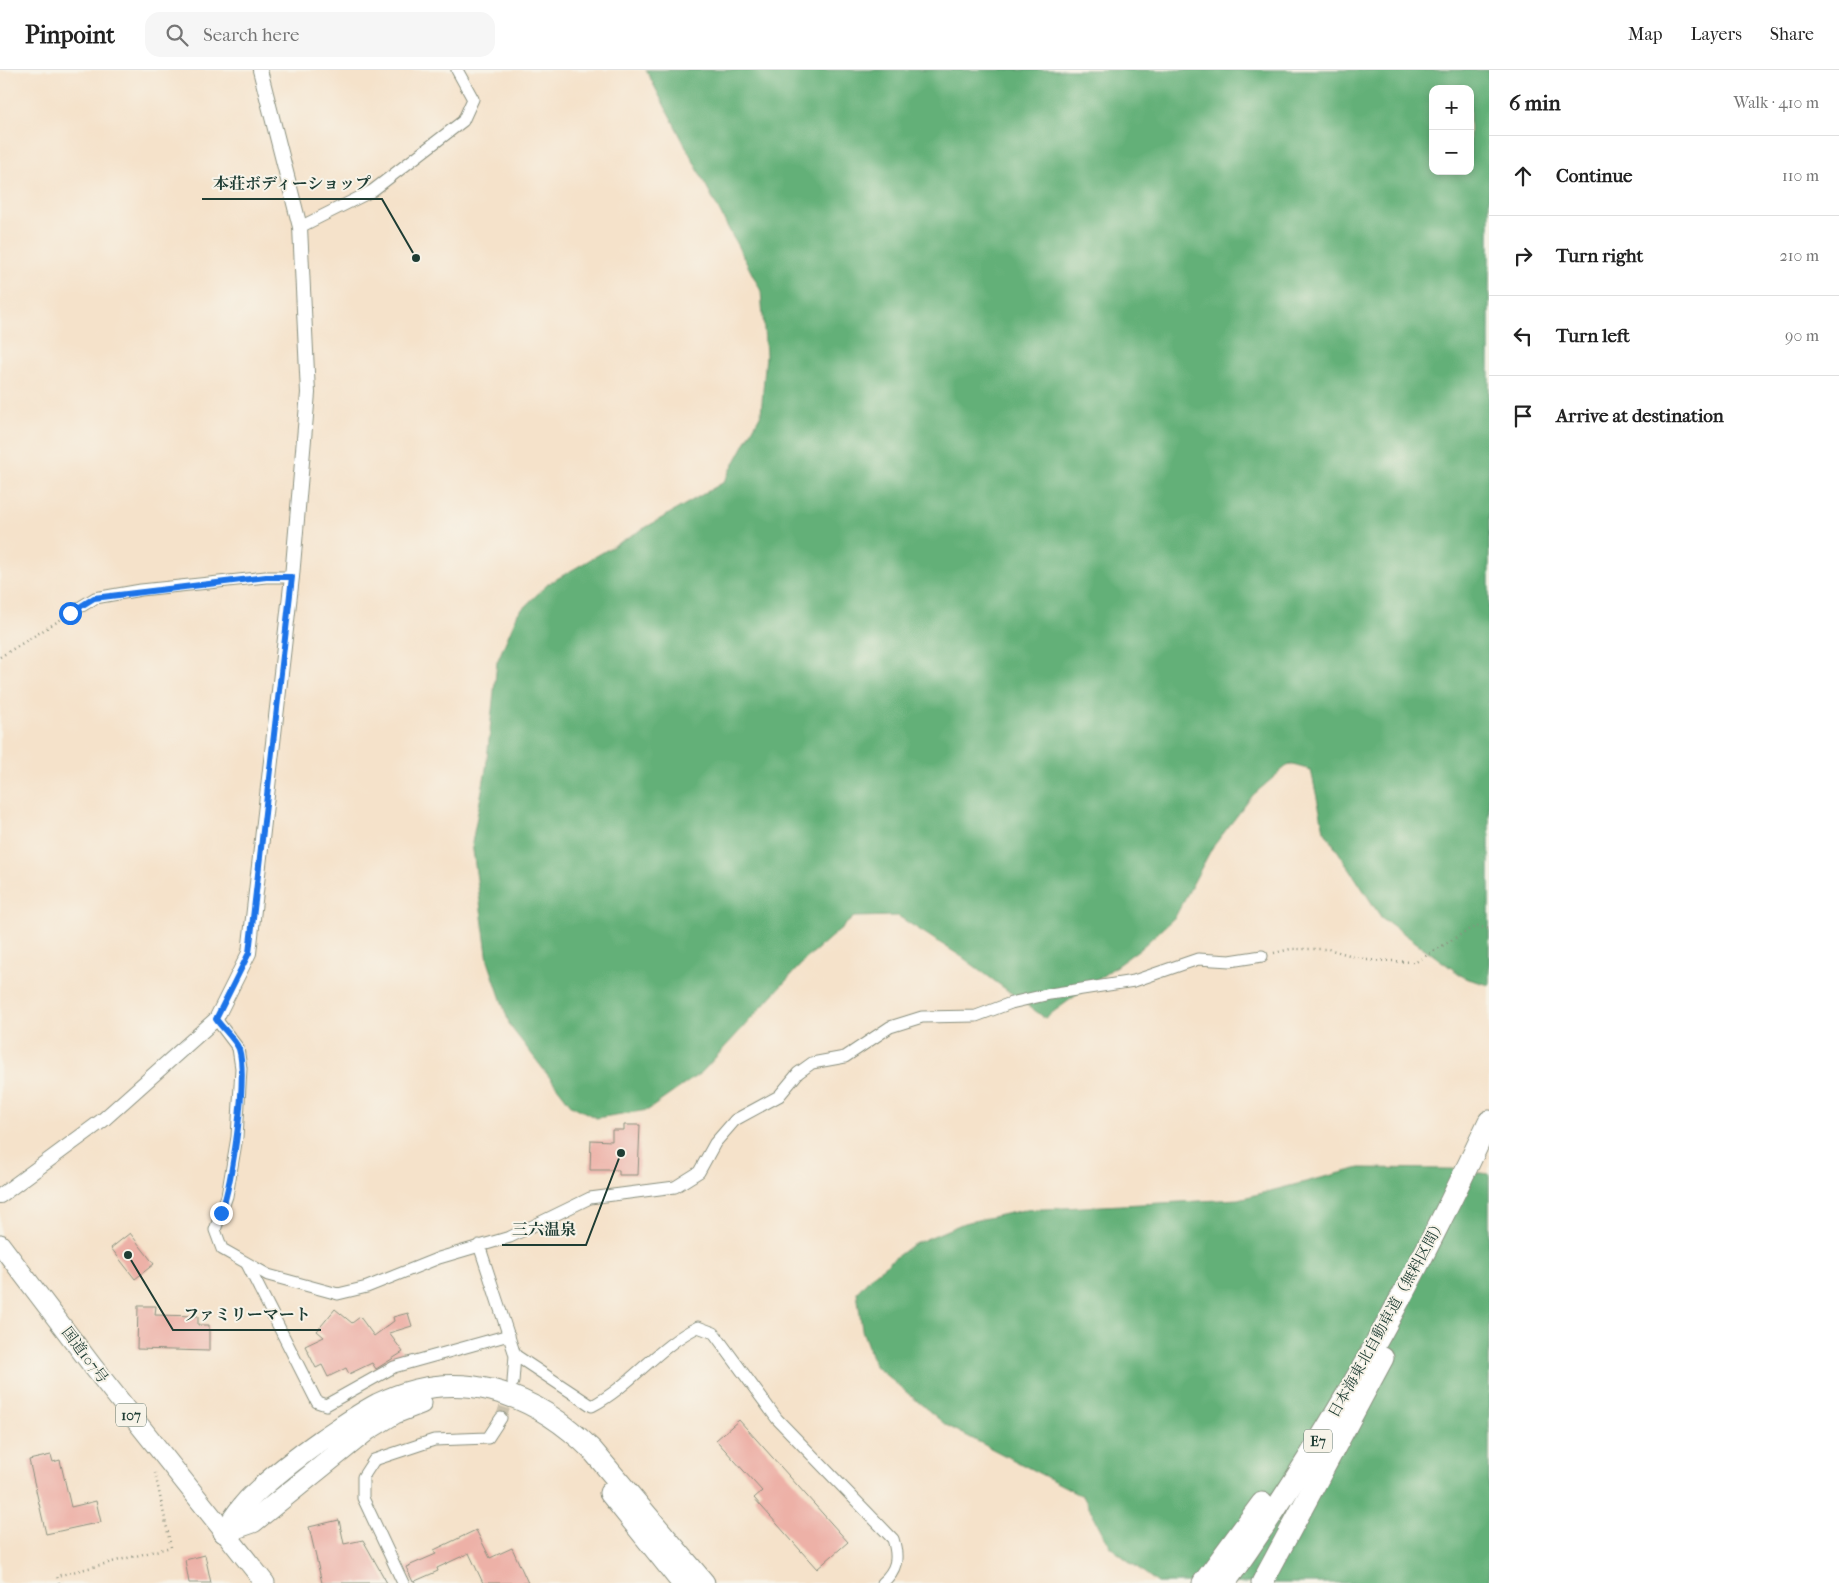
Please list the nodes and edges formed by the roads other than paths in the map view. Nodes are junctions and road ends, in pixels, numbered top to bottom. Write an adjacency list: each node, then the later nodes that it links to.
1 (260, 70): 3 (street)
2 (456, 70): 3 (street)
3 (300, 227): 4 (street)
4 (292, 577): 5 (street); 7 (street)
5 (82, 606)
6 (1262, 956): 11 (street)
7 (216, 1019): 9 (street); 12 (street)
8 (1487, 1137): 13 (highway, 日本海東北自動車道（無料区間） / E7)
9 (0, 1196)
10 (0, 1244): 18 (highway, 国道107号 / 107)
11 (479, 1245): 12 (street); 14 (street)
12 (247, 1264): 14 (street)
13 (1407, 1297): 24 (highway); 25 (highway, 日本海東北自動車道（無料区間） / E7); 26 (highway, E7); 27 (highway)
14 (509, 1335): 15 (street)
15 (516, 1355): 16 (street); 23 (street)
16 (513, 1382)
17 (501, 1418): 20 (street)
18 (224, 1532): 19 (highway, 国道107号 / 107); 21 (highway); 22 (highway)
19 (265, 1583)
20 (403, 1583)
21 (682, 1583)
22 (704, 1583)
23 (882, 1583)
24 (1203, 1583)
25 (1225, 1583)
26 (1235, 1583)
27 (1262, 1583)

